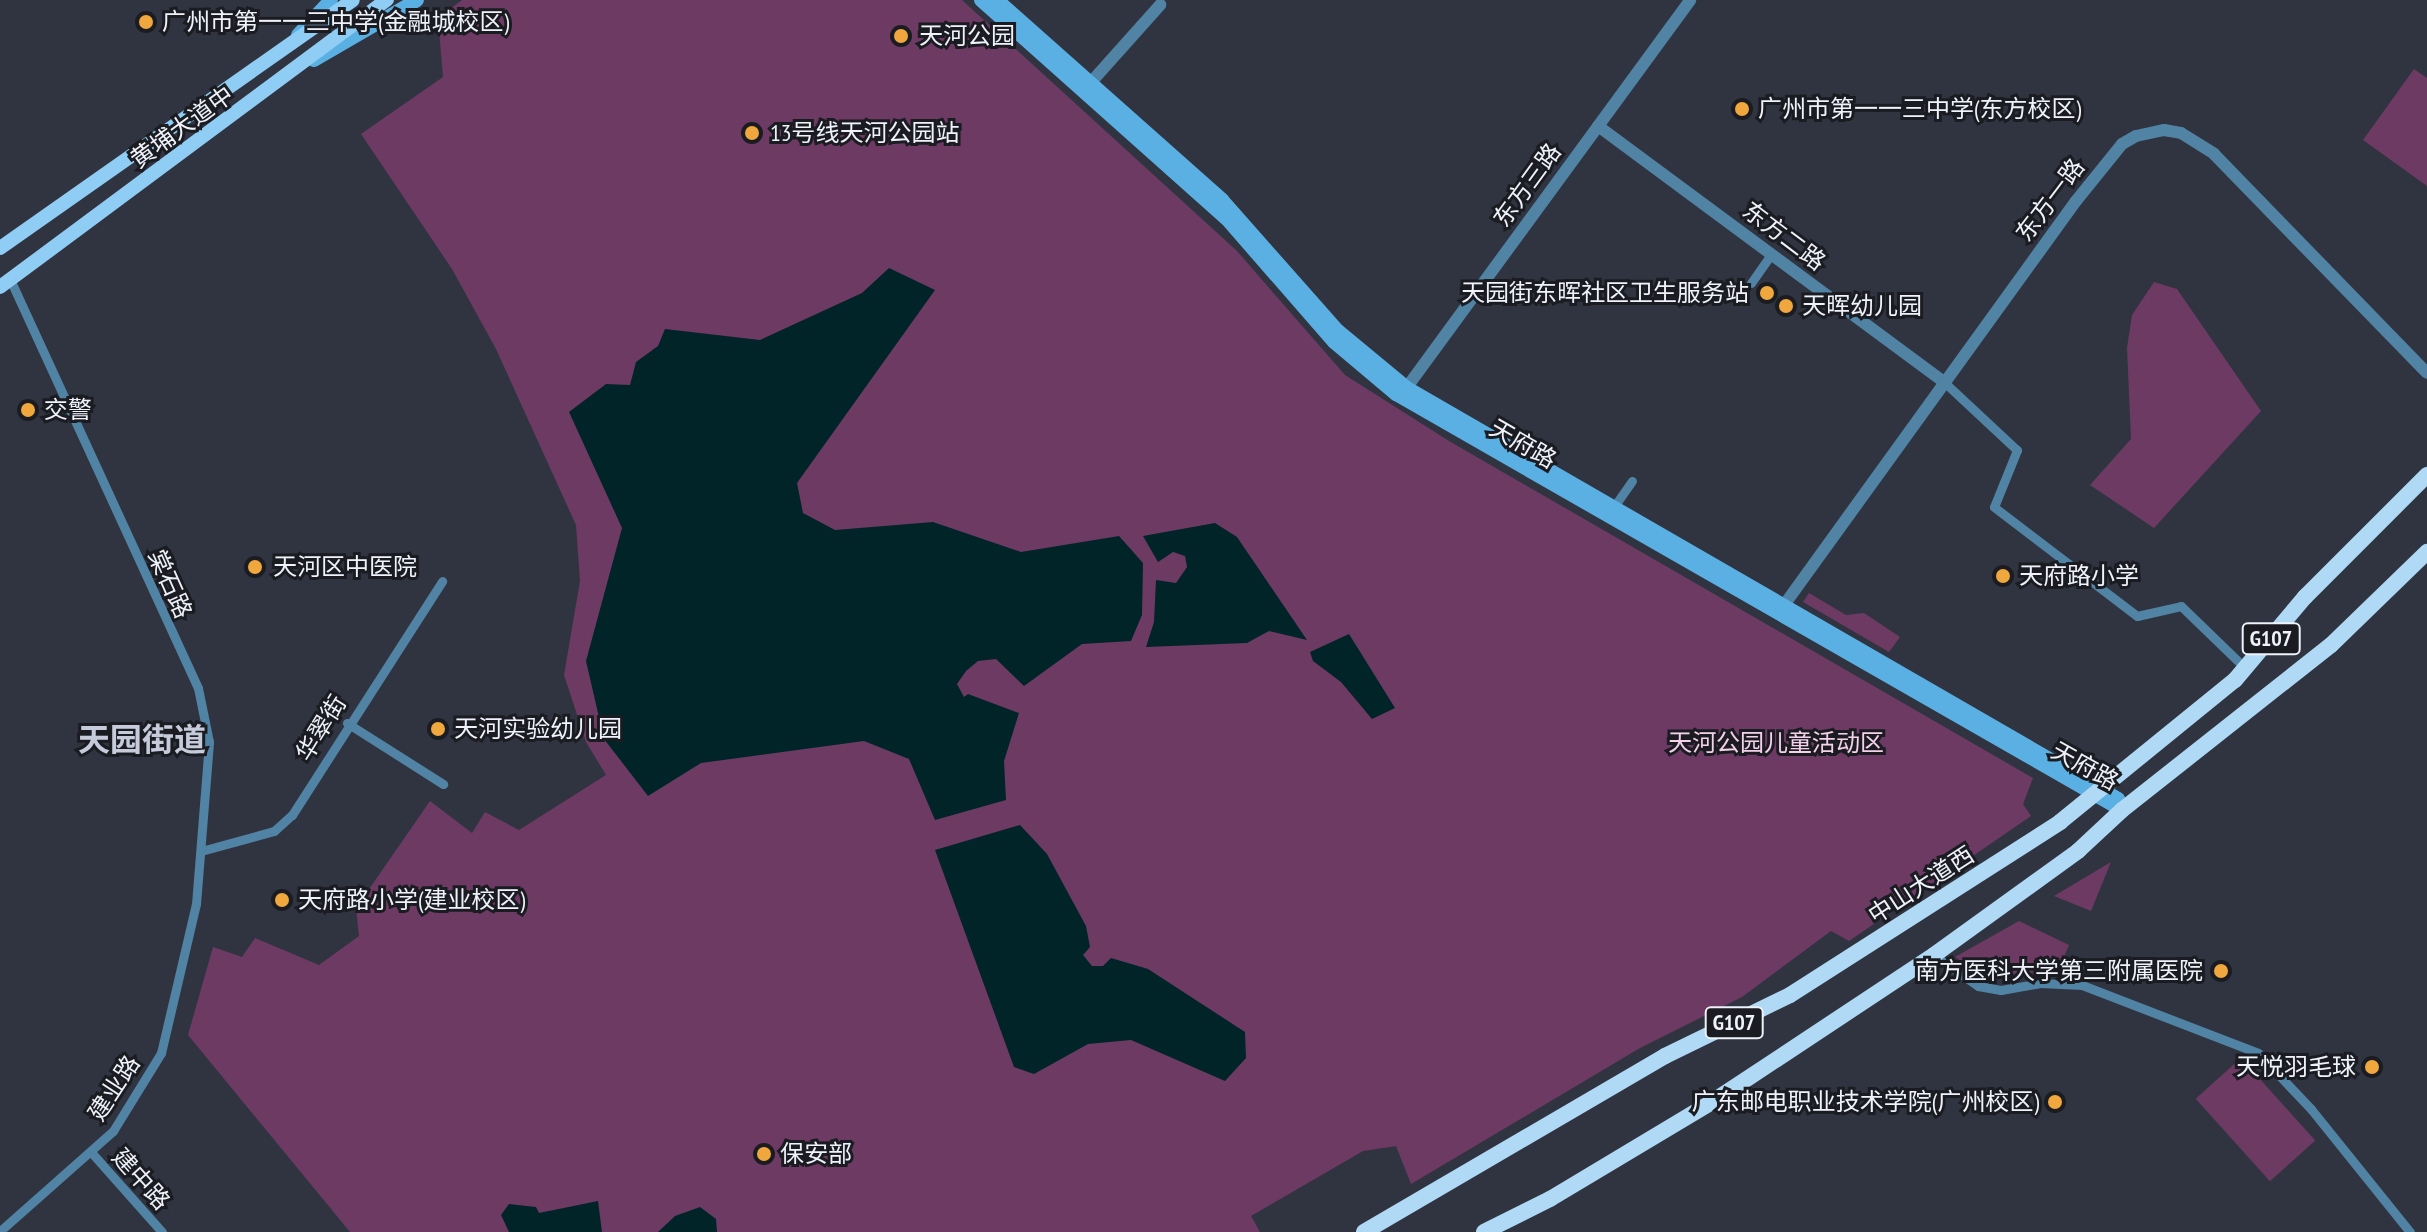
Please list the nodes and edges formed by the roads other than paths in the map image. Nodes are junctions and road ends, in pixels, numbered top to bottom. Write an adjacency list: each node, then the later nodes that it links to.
1 (331, 0): 9 (main road)
2 (353, 0): 9 (main road, 黄埔大道中)
3 (387, 0): 10 (main road, 黄埔大道中)
4 (417, 0): 10 (main road)
5 (981, 0): 11 (main road, 天府路)
6 (997, 0): 11 (main road, 天府路)
7 (1690, 0): 12 (street, 东方三路)
8 (1160, 5): 11 (street)
9 (296, 38): 13 (main road, 黄埔大道中)
10 (310, 62): 15 (main road, 黄埔大道中)
11 (1087, 86): 19 (main road, 天府路)
12 (1598, 126): 14 (street, 东方二路); 19 (street, 东方三路)
13 (0, 248)
14 (1771, 254): 16 (street); 18 (street, 东方二路)
15 (5, 283): 31 (street, 棠石路)
16 (1751, 283)
17 (2427, 373): 18 (street, 东方一路)
18 (1944, 382): 25 (street, 东方一路); 26 (street)
19 (1403, 392): 22 (main road, 天府路); 25 (main road, 天府路)
20 (2427, 475): 26 (highway, 中山大道西 / G107)
21 (1632, 481): 22 (street)
22 (1613, 508): 25 (main road, 天府路)
23 (2427, 552): 30 (highway, G107)
24 (442, 581): 27 (street, 华翠街)
25 (1781, 610): 29 (main road, 天府路)
26 (2246, 669): 29 (highway, 中山大道西 / G107)
27 (347, 723): 28 (street); 31 (street, 华翠街)
28 (443, 784)
29 (2099, 793): 30 (main road, 天府路); 37 (highway, 中山大道西 / G107)
30 (2122, 810): 33 (highway, G107)
31 (201, 851): 32 (street, 棠石路)
32 (191, 924): 34 (street, 建业路)
33 (1934, 955): 38 (highway, G107); 39 (street)
34 (91, 1152): 35 (street, 建业路); 36 (street, 建中路)
35 (0, 1231)
36 (162, 1232)
37 (1364, 1232)
38 (1484, 1232)
39 (2410, 1232)

